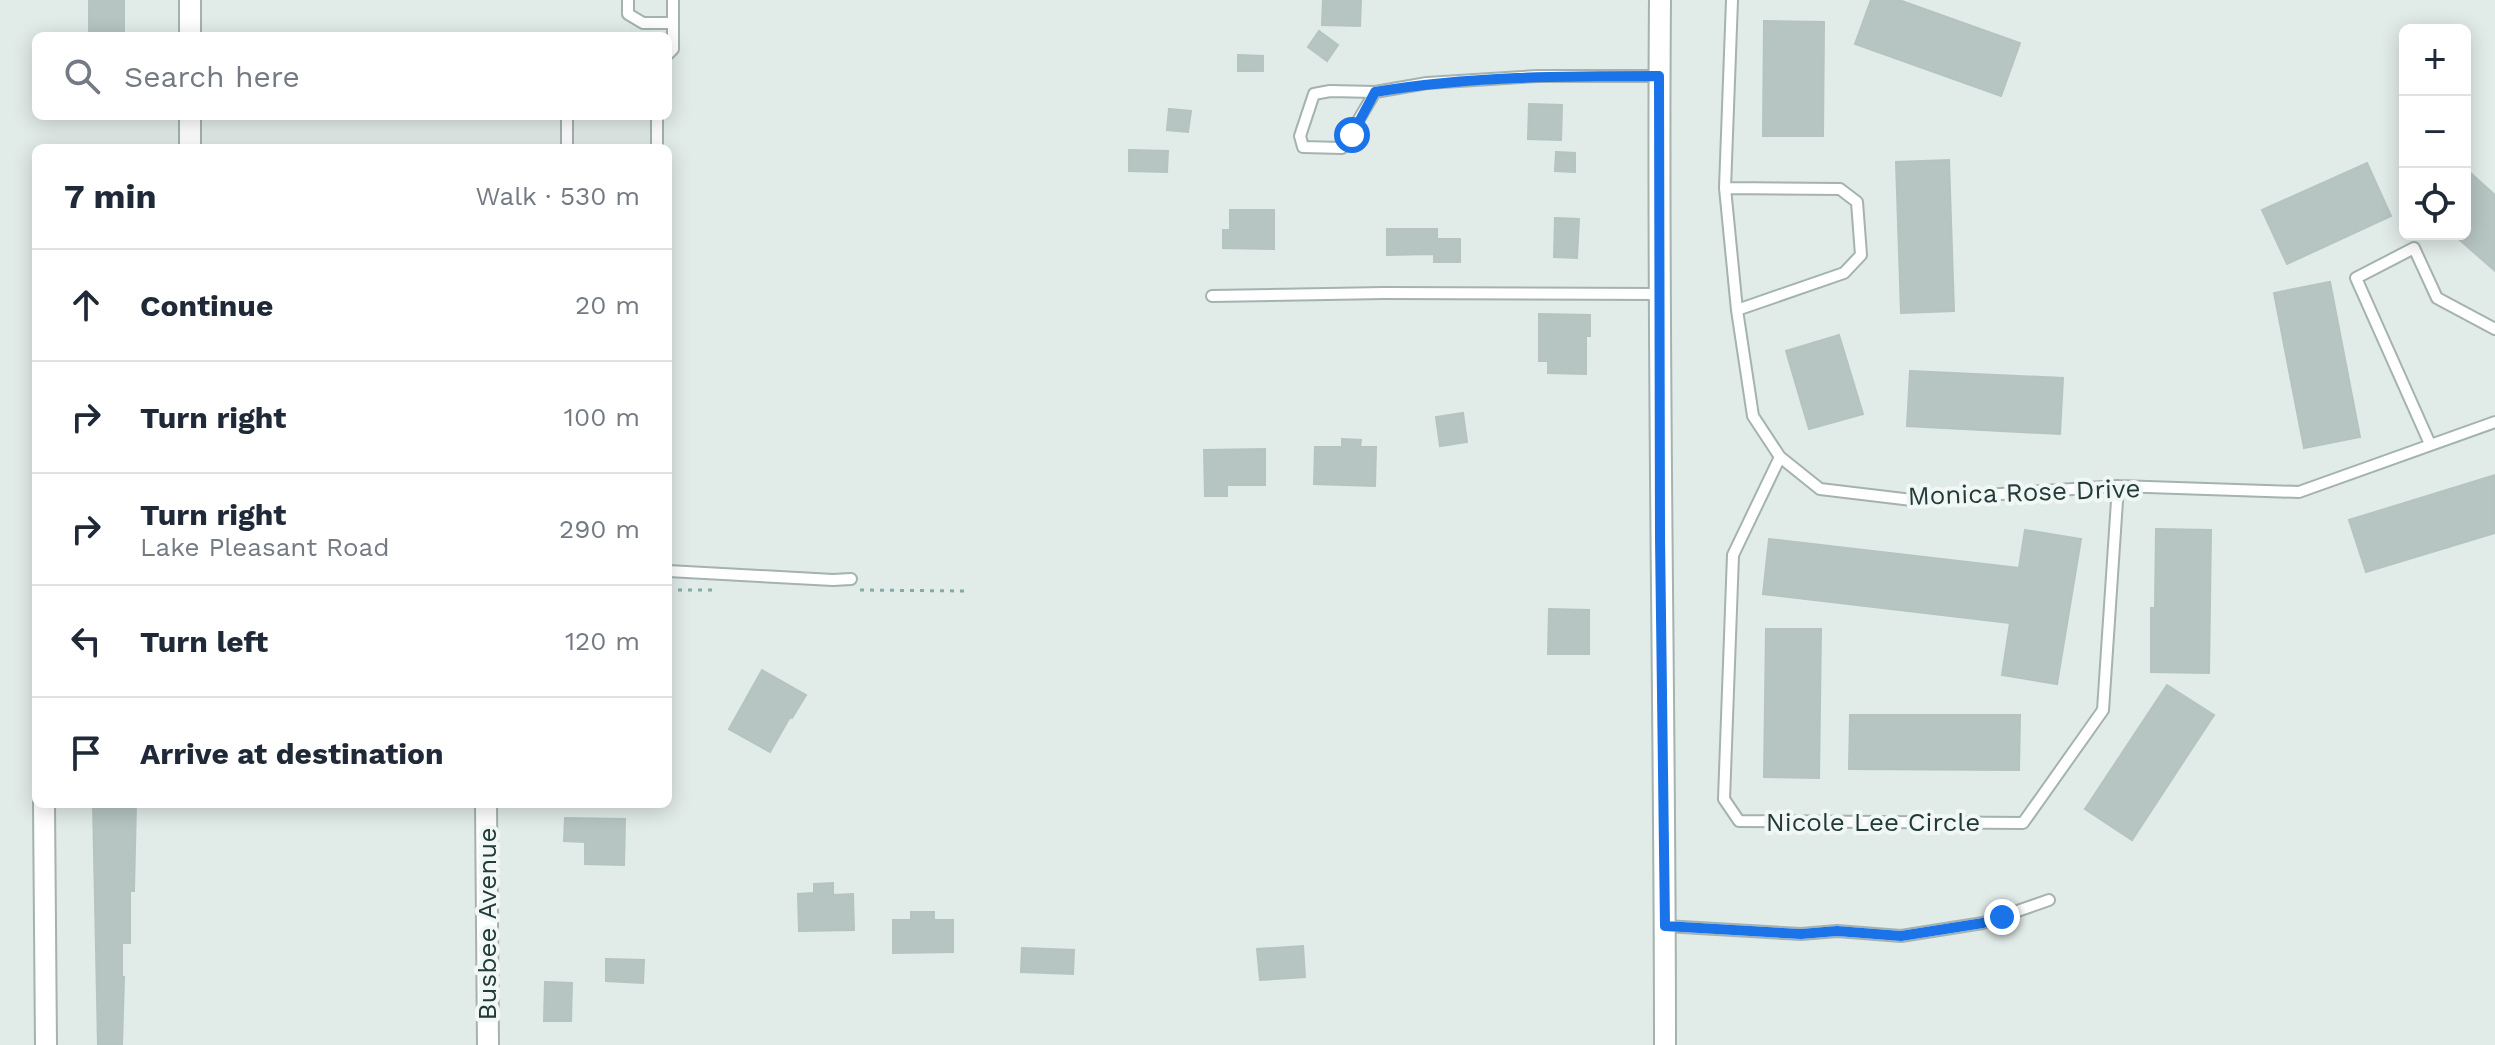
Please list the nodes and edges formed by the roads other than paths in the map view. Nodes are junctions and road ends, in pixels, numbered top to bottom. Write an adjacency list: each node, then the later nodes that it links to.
1 (190, 0): 7 (street)
2 (628, 0): 6 (lane)
3 (673, 0): 6 (lane)
4 (1660, 0): 9 (street)
5 (1732, 0): 17 (lane, Monica Rose Drive)
6 (673, 23): 8 (lane)
7 (190, 32)
8 (672, 50)
9 (1659, 76): 10 (lane); 18 (street)
10 (1375, 92): 10 (lane)
11 (190, 120): 14 (street)
12 (567, 120): 15 (lane)
13 (657, 120): 16 (lane)
14 (190, 144)
15 (567, 144)
16 (657, 144)
17 (1725, 188): 20 (lane, Monica Rose Drive); 20 (lane)
18 (1659, 294): 19 (lane); 31 (street)
19 (1212, 296)
20 (1737, 310): 24 (lane, Monica Rose Drive)
21 (2495, 329): 23 (lane)
22 (2495, 422): 23 (lane, Monica Rose Drive)
23 (2430, 444): 25 (lane, Monica Rose Drive)
24 (1780, 457): 25 (lane, Monica Rose Drive); 25 (lane, Nicole Lee Circle)
25 (2118, 486)
26 (672, 571): 27 (lane)
27 (851, 579)
28 (44, 808): 32 (street)
29 (486, 808): 33 (street, Busbee Avenue)
30 (2049, 900): 31 (lane)
31 (1665, 926): 34 (street)
32 (46, 1045)
33 (488, 1045)
34 (1665, 1045)

